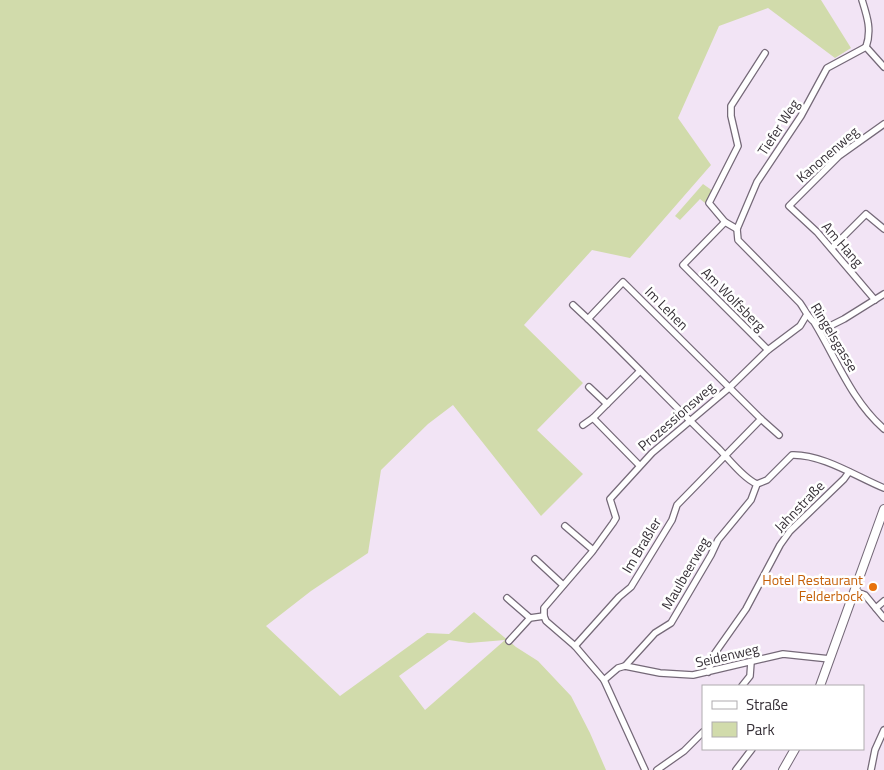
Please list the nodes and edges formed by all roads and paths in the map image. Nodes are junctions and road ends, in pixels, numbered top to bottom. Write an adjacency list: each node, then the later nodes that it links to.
1 (862, 0): 2 (street)
2 (866, 46): 4 (street); 8 (street, Tiefer Weg)
3 (764, 53): 7 (street)
4 (884, 67)
5 (884, 124): 6 (street, Kanonenweg)
6 (789, 206): 11 (street, Am Hang)
7 (725, 222): 8 (street); 18 (street, Am Wolfsberg)
8 (737, 229): 10 (street, Tiefer Weg)
9 (884, 229): 11 (street)
10 (738, 240): 15 (street, Ringelsgasse)
11 (832, 248): 13 (street, Am Hang)
12 (884, 294): 13 (street)
13 (875, 300): 17 (street)
14 (573, 305): 16 (street)
15 (806, 316): 17 (street, Ringelsgasse); 18 (street, Prozessionsweg)
16 (588, 319): 19 (street); 21 (street, Im Lehen)
17 (820, 331): 27 (street, Ringelsgasse)
18 (768, 350): 21 (street, Prozessionsweg)
19 (640, 371): 22 (street); 25 (street)
20 (589, 387): 22 (street)
21 (729, 388): 24 (street); 25 (street, Prozessionsweg)
22 (606, 404): 23 (street)
23 (592, 418): 26 (street); 30 (street)
24 (761, 419): 28 (street); 29 (street, Im Braßler)
25 (689, 421): 29 (street); 30 (street, Prozessionsweg)
26 (583, 425)
27 (884, 429)
28 (779, 435)
29 (726, 456): 32 (street); 47 (street, Im Braßler)
30 (639, 465): 36 (street, Prozessionsweg)
31 (849, 472): 32 (street); 33 (street); 51 (street, Jahnstraße)
32 (757, 484): 50 (street, Maulbeerweg)
33 (884, 488)
34 (884, 509): 39 (main road)
35 (564, 526): 36 (street)
36 (593, 550): 38 (street, Prozessionsweg)
37 (535, 559): 38 (street)
38 (563, 585): 43 (street, Prozessionsweg)
39 (854, 590): 42 (street); 48 (main road)
40 (507, 598): 44 (street)
41 (884, 601): 42 (street)
42 (876, 608): 45 (street)
43 (544, 616): 44 (street); 47 (street)
44 (530, 618): 46 (street)
45 (884, 618)
46 (509, 641)
47 (575, 646): 52 (street)
48 (830, 659): 49 (street, Seidenweg); 54 (main road)
49 (750, 662): 51 (street, Seidenweg); 53 (street)
50 (625, 666): 51 (street, Seidenweg); 52 (street)
51 (708, 672)
52 (604, 680): 59 (street)
53 (743, 685)
54 (820, 685)
55 (884, 730): 63 (street)
56 (702, 733): 60 (street)
57 (751, 750): 61 (street)
58 (794, 750): 62 (main road)
59 (645, 770)
60 (657, 770)
61 (736, 770)
62 (783, 770)
63 (871, 770)

